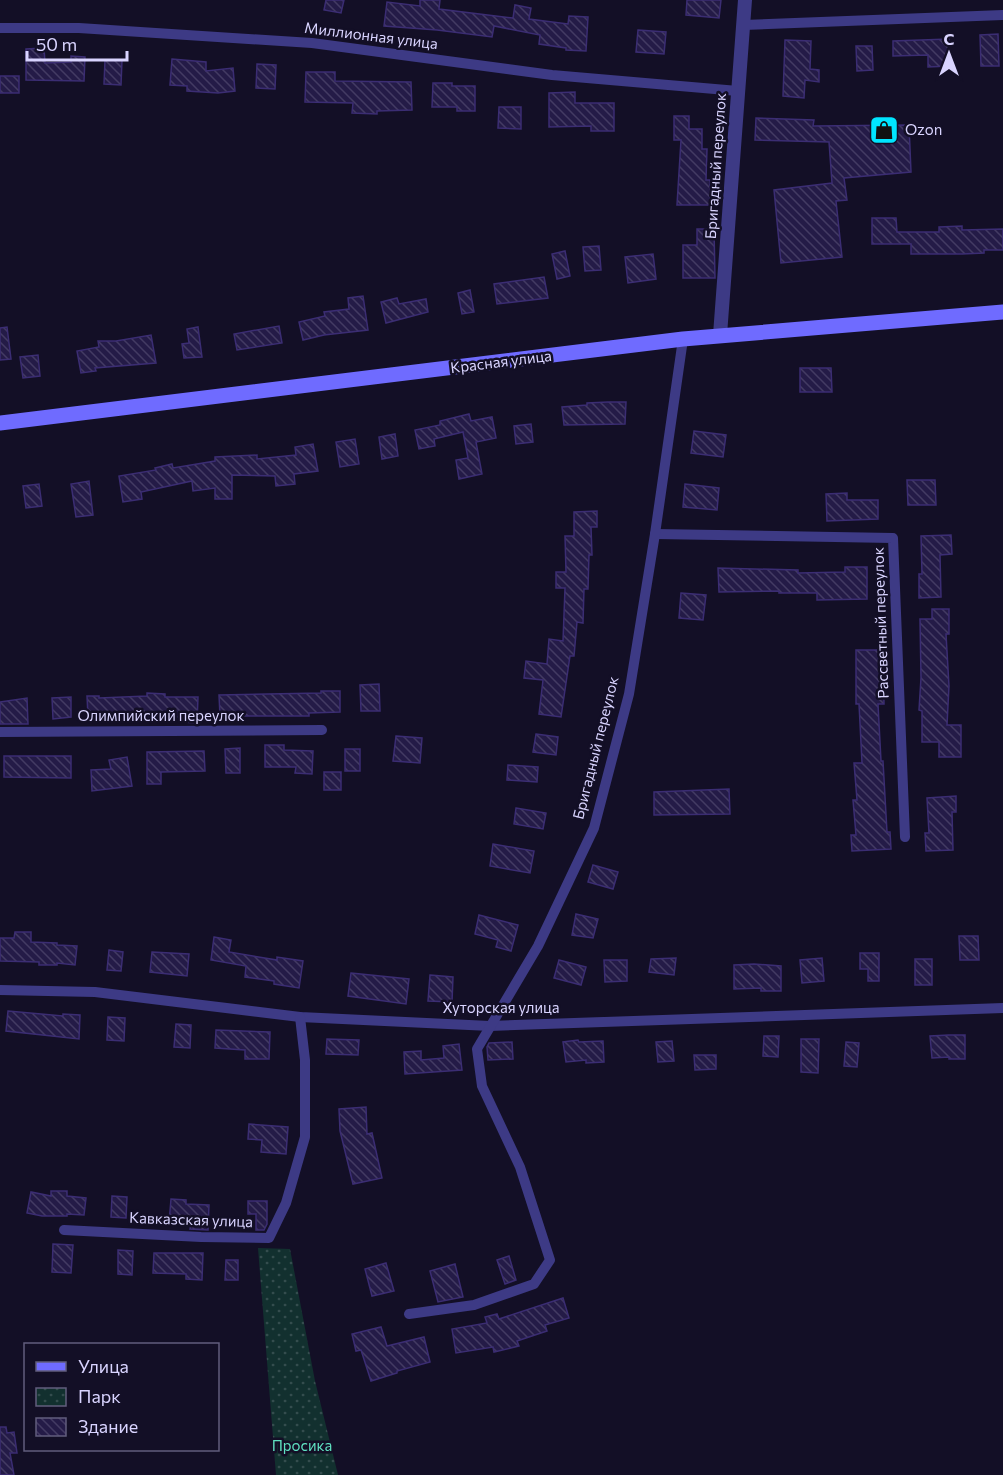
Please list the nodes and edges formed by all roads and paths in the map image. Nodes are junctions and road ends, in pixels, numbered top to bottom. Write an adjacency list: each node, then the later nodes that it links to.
1 (745, 0): 3 (street, Бригадный переулок)
2 (1003, 15): 3 (street)
3 (743, 25): 5 (street, Бригадный переулок)
4 (0, 28): 5 (street, Миллионная улица)
5 (738, 90): 7 (street, Бригадный переулок)
6 (1003, 312): 7 (main road, Красная улица)
7 (720, 335): 8 (main road, Красная улица)
8 (683, 339): 9 (main road, Красная улица); 10 (street, Бригадный переулок)
9 (0, 423)
10 (655, 534): 13 (street, Рассветный переулок); 17 (street, Бригадный переулок)
11 (322, 730): 12 (street, Олимпийский переулок)
12 (0, 732)
13 (905, 837)
14 (0, 990): 16 (street, Хуторская улица)
15 (1003, 1008): 17 (street, Хуторская улица)
16 (300, 1017): 17 (street, Хуторская улица); 18 (street, Кавказская улица)
17 (490, 1026): 19 (street, Бригадный переулок)
18 (64, 1230)
19 (409, 1314)

